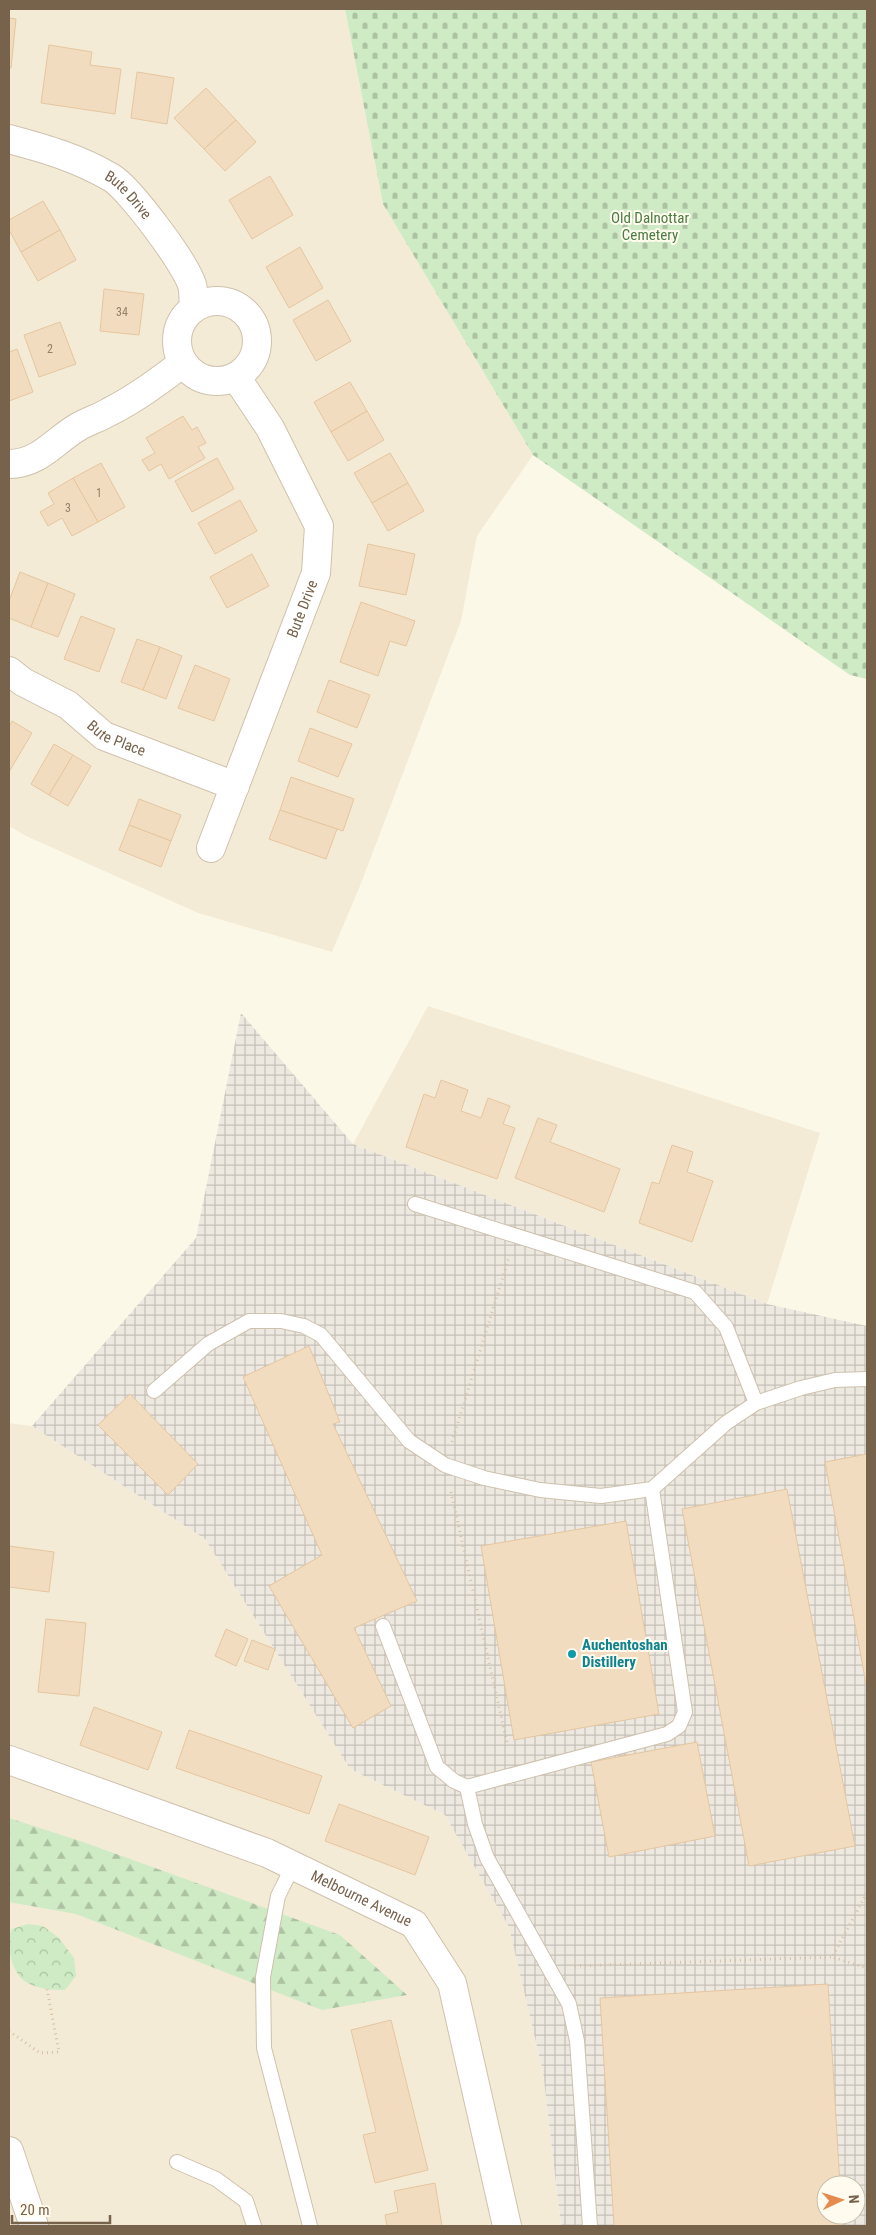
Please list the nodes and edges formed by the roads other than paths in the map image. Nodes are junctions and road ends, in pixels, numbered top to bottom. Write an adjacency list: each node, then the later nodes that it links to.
1 (9, 140): 2 (street, Bute Drive)
2 (194, 307): 3 (street); 4 (street)
3 (183, 363): 4 (street); 5 (street)
4 (236, 377): 7 (street, Bute Drive)
5 (9, 464)
6 (9, 671): 7 (street, Bute Place)
7 (235, 786): 8 (street, Bute Drive)
8 (211, 848)
9 (415, 1204): 12 (lane)
10 (867, 1379): 12 (lane)
11 (154, 1391): 13 (lane)
12 (756, 1404): 13 (lane)
13 (652, 1489): 16 (lane)
14 (383, 1626): 16 (lane)
15 (9, 1760): 17 (street, Melbourne Avenue)
16 (467, 1787): 24 (lane)
17 (293, 1866): 22 (lane); 23 (street, Melbourne Avenue)
18 (9, 2151): 20 (street)
19 (177, 2162): 21 (lane)
20 (34, 2226)
21 (254, 2226)
22 (310, 2226)
23 (507, 2226)
24 (590, 2226)

